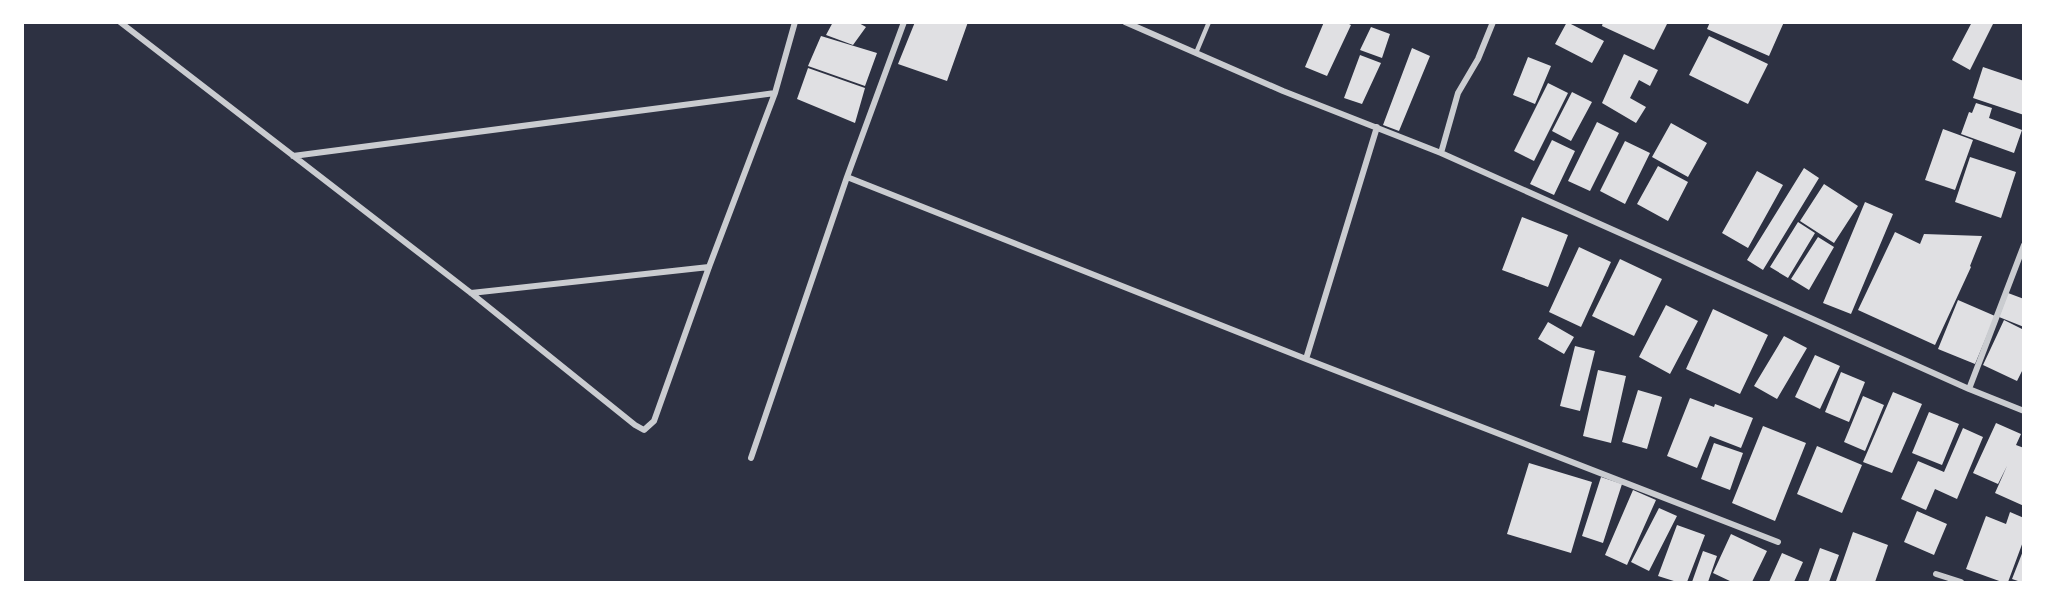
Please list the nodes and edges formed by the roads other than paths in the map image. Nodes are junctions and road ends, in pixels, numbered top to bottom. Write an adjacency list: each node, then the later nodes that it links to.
1 (120, 22): 11 (street)
2 (795, 22): 8 (street)
3 (904, 22): 12 (street)
4 (1125, 22): 7 (street)
5 (1209, 22): 7 (lane)
6 (1492, 22): 10 (street)
7 (1196, 53): 9 (street)
8 (775, 93): 11 (street); 14 (street)
9 (1377, 127): 10 (street); 16 (street)
10 (1441, 153): 17 (street)
11 (293, 156): 15 (street)
12 (847, 177): 16 (street); 19 (street)
13 (2024, 245): 17 (street)
14 (709, 267): 15 (street); 15 (street)
15 (471, 293)
16 (1306, 359): 20 (street)
17 (1969, 389): 18 (street)
18 (2024, 411)
19 (751, 458)
20 (1778, 542)
21 (1936, 574): 22 (street)
22 (1961, 582)

